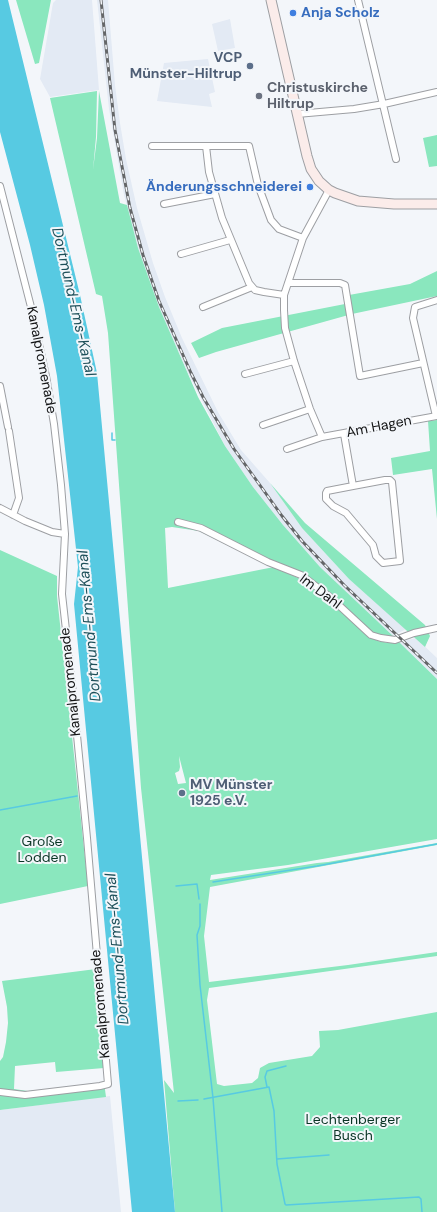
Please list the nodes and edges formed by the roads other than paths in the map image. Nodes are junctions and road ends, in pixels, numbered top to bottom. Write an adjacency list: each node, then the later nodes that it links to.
1 (271, 0): 5 (street)
2 (358, 0): 4 (street)
3 (437, 92): 4 (street)
4 (384, 104): 5 (street); 8 (street)
5 (297, 114): 10 (street)
6 (152, 146): 7 (street)
7 (206, 146): 11 (street); 14 (street)
8 (396, 159)
9 (0, 186): 37 (street, Kanalpromenade)
10 (329, 190): 13 (street); 14 (street)
11 (214, 194): 12 (street); 15 (street)
12 (164, 204)
13 (437, 204)
14 (303, 238): 17 (street)
15 (230, 240): 16 (street); 18 (street)
16 (181, 254)
17 (288, 283): 19 (street); 23 (street)
18 (252, 287): 19 (street); 21 (street)
19 (284, 295): 22 (street)
20 (437, 300): 23 (street)
21 (203, 307)
22 (294, 360): 24 (street); 27 (street)
23 (423, 363): 28 (street)
24 (245, 374)
25 (0, 386): 26 (street)
26 (2, 400): 35 (street)
27 (310, 409): 29 (street); 31 (street)
28 (436, 416): 30 (street, Am Hagen)
29 (263, 425)
30 (344, 434): 31 (street, Am Hagen); 33 (street)
31 (322, 437): 32 (street, Am Hagen)
32 (287, 449)
33 (353, 486): 33 (street)
34 (0, 508): 35 (street)
35 (13, 515): 37 (street)
36 (178, 522): 38 (street, Im Dahl)
37 (65, 534): 39 (street, Kanalpromenade)
38 (437, 628)
39 (0, 1092)

